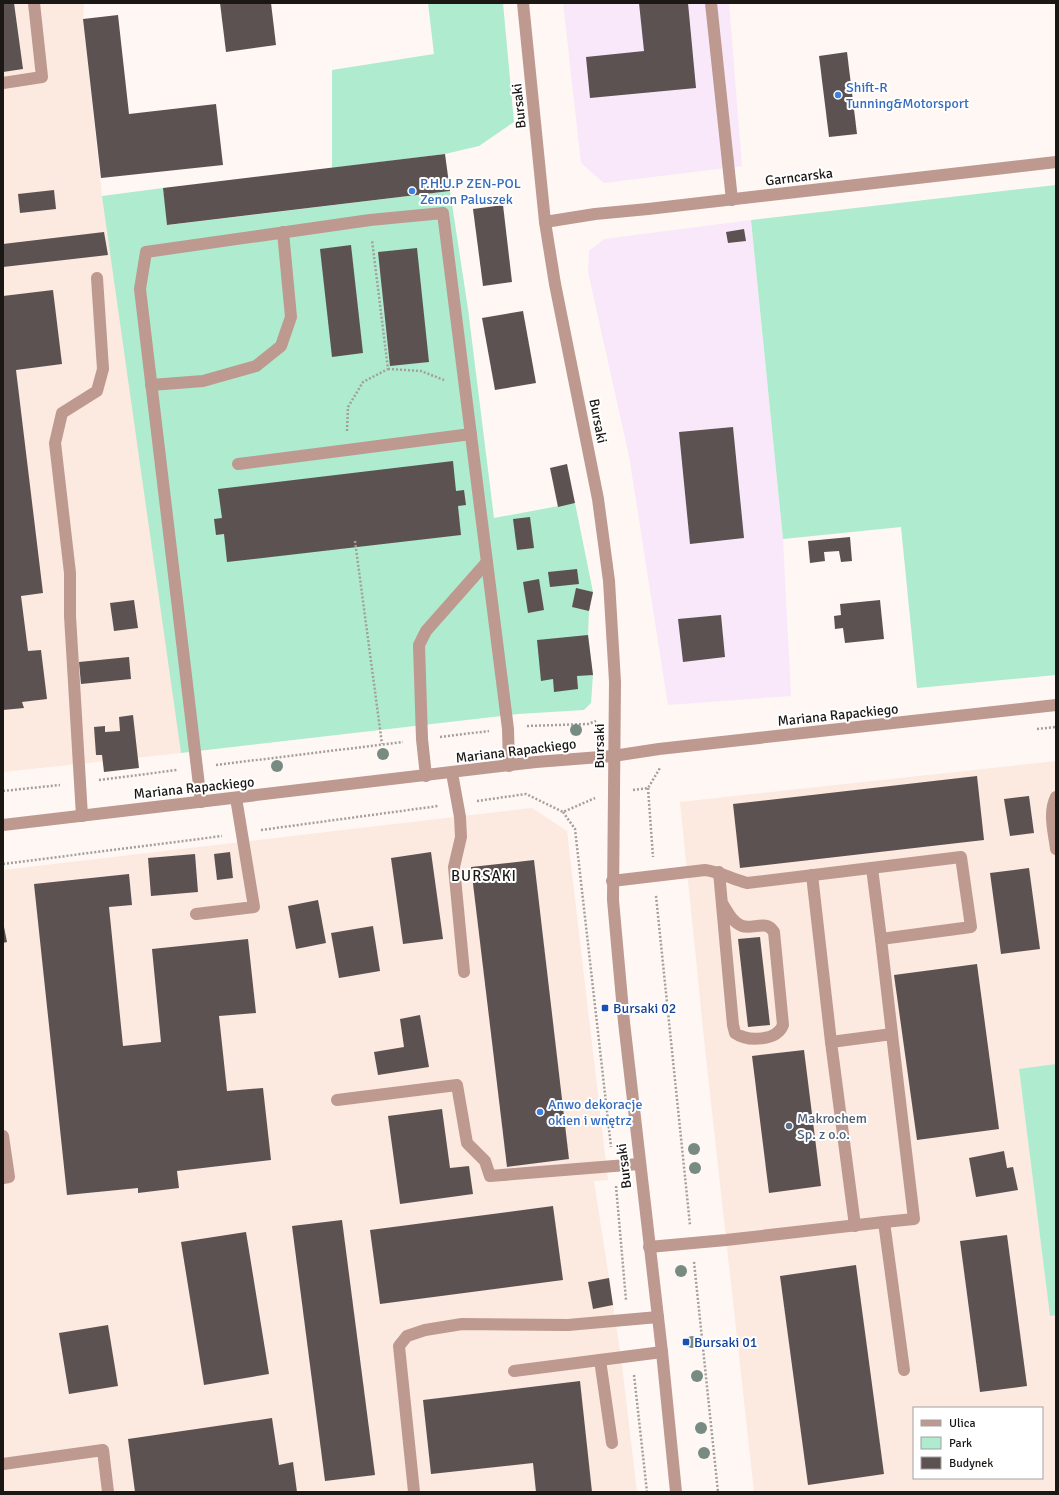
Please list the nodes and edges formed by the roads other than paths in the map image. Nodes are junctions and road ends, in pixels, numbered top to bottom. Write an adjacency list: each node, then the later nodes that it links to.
1 (34, 3): 4 (street)
2 (523, 3): 7 (street, Bursaki)
3 (711, 3): 6 (street)
4 (3, 83)
5 (1056, 162): 6 (street, Garncarska)
6 (732, 200): 7 (street, Garncarska)
7 (545, 222): 15 (street, Bursaki)
8 (284, 232): 10 (street); 10 (street); 11 (street)
9 (96, 278): 22 (street)
10 (151, 384): 21 (street)
11 (471, 434): 12 (street); 13 (street)
12 (238, 464)
13 (487, 562): 16 (street); 18 (street)
14 (1056, 705): 15 (street, Mariana Rapackiego)
15 (614, 756): 16 (street, Mariana Rapackiego); 28 (street, Bursaki)
16 (509, 766): 17 (street, Mariana Rapackiego)
17 (452, 773): 18 (street, Mariana Rapackiego); 32 (street)
18 (426, 776): 20 (street, Mariana Rapackiego)
19 (1056, 797): 24 (street)
20 (236, 798): 21 (street, Mariana Rapackiego); 30 (street)
21 (201, 802): 22 (street, Mariana Rapackiego)
22 (82, 816): 23 (street, Mariana Rapackiego)
23 (3, 825)
24 (1056, 849)
25 (872, 868): 27 (street); 31 (street); 31 (street)
26 (719, 872): 27 (street); 28 (street); 29 (street)
27 (812, 875): 34 (street)
28 (612, 881): 37 (street, Bursaki)
29 (722, 903): 29 (street)
30 (196, 914)
31 (881, 939): 33 (street)
32 (464, 972)
33 (892, 1034): 34 (street); 39 (street)
34 (832, 1042): 40 (street)
35 (337, 1100): 37 (street)
36 (3, 1136): 38 (street)
37 (639, 1164): 41 (street, Bursaki)
38 (3, 1178)
39 (884, 1222): 40 (street); 45 (street)
40 (855, 1226): 41 (street)
41 (649, 1247): 42 (street, Bursaki)
42 (658, 1318): 43 (street, Bursaki); 50 (street)
43 (662, 1352): 44 (street); 51 (street, Bursaki)
44 (600, 1360): 46 (street); 47 (street)
45 (904, 1370)
46 (514, 1371)
47 (612, 1443)
48 (3, 1464): 49 (street)
49 (108, 1492)
50 (414, 1492)
51 (676, 1492)

